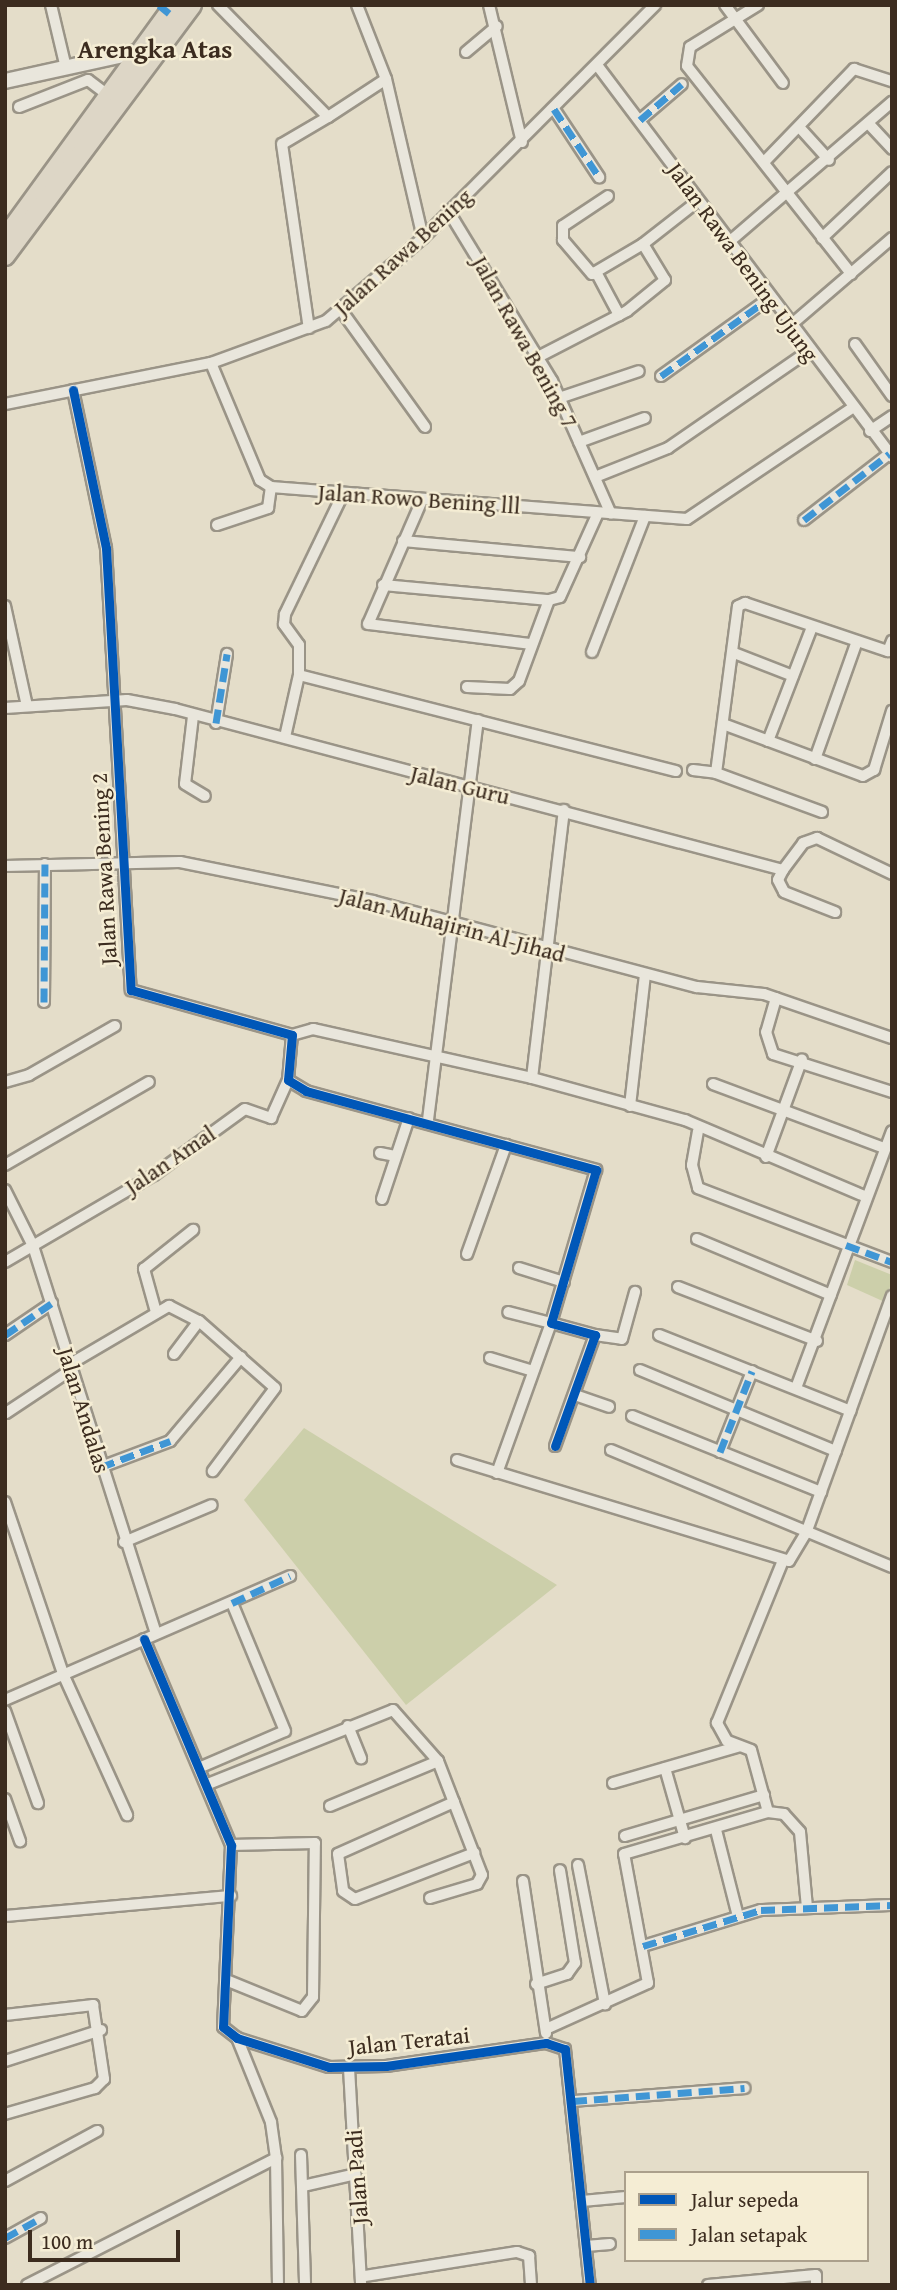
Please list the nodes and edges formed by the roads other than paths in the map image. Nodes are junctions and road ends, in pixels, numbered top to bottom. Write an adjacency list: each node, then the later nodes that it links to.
1 (51, 5): 15 (street)
2 (192, 5): 45 (main road)
3 (218, 5): 25 (street)
4 (357, 5): 16 (street)
5 (489, 5): 11 (street)
6 (655, 5): 14 (street, Jalan Rawa Bening)
7 (725, 5): 10 (street)
8 (758, 5): 10 (street)
9 (167, 8): 12 (main road)
10 (737, 19): 19 (street); 31 (street)
11 (497, 26): 13 (street); 29 (street)
12 (142, 51): 15 (street); 21 (main road)
13 (466, 52)
14 (597, 65): 24 (street, Jalan Rawa Bening); 26 (street, Jalan Rawa Bening Ujung)
15 (66, 68): 17 (street)
16 (386, 79): 25 (street); 41 (street)
17 (5, 81)
18 (892, 81): 28 (street)
19 (783, 83)
20 (682, 84): 26 (street)
21 (109, 96): 23 (street); 40 (main road)
22 (892, 102): 27 (street)
23 (19, 107)
24 (554, 109): 29 (street, Jalan Rawa Bening); 34 (street)
25 (328, 117): 52 (street)
26 (640, 120): 37 (street, Jalan Rawa Bening Ujung)
27 (869, 124): 30 (street); 32 (street)
28 (800, 128): 31 (street); 32 (street)
29 (522, 142): 38 (street, Jalan Rawa Bening)
30 (892, 149)
31 (766, 160): 35 (street)
32 (828, 160): 35 (street)
33 (892, 172): 39 (street)
34 (599, 177)
35 (792, 194): 39 (street); 43 (street)
36 (608, 196): 46 (street)
37 (698, 201): 43 (street, Jalan Rawa Bening Ujung); 44 (street)
38 (449, 212): 41 (street, Jalan Rawa Bening); 55 (street, Jalan Rawa Bening 7)
39 (822, 237): 47 (street)
40 (5, 238)
41 (423, 238): 49 (street, Jalan Rawa Bening)
42 (892, 238): 47 (street)
43 (729, 242): 48 (street, Jalan Rawa Bening Ujung)
44 (643, 244): 46 (street); 50 (street)
45 (5, 256)
46 (596, 272): 50 (street)
47 (851, 274): 51 (street)
48 (771, 297): 51 (street, Jalan Rawa Bening Ujung); 58 (street)
49 (341, 310): 52 (street, Jalan Rawa Bening); 66 (street)
50 (619, 315): 55 (street)
51 (792, 324): 54 (street, Jalan Rawa Bening Ujung)
52 (309, 328): 56 (street, Jalan Rawa Bening)
53 (855, 344): 60 (street)
54 (807, 352): 63 (street, Jalan Rawa Bening Ujung); 70 (street)
55 (538, 357): 61 (street, Jalan Rawa Bening 7)
56 (211, 363): 59 (street, Jalan Rawa Bening); 71 (street)
57 (639, 371): 61 (street)
58 (661, 376)
59 (73, 390): 62 (street, Jalan Rawa Bening); 94 (street, Jalan Rawa Bening 2)
60 (892, 396)
61 (559, 398): 68 (street, Jalan Rawa Bening 7)
62 (5, 404)
63 (851, 409): 67 (street, Jalan Rawa Bening Ujung); 76 (street, Jalan Rowo Bening lll)
64 (892, 416): 67 (street)
65 (645, 418): 68 (street)
66 (425, 427)
67 (870, 431): 69 (street, Jalan Rawa Bening Ujung)
68 (579, 442): 70 (street, Jalan Rawa Bening 7)
69 (890, 455): 77 (street)
70 (594, 477): 75 (street, Jalan Rawa Bening 7)
71 (271, 487): 72 (street, Jalan Rowo Bening lll); 78 (street)
72 (343, 494): 73 (street, Jalan Rowo Bening lll); 91 (street)
73 (422, 500): 74 (street, Jalan Rowo Bening lll); 79 (street)
74 (598, 513): 75 (street, Jalan Rowo Bening lll); 80 (street)
75 (611, 514): 76 (street, Jalan Rowo Bening lll)
76 (645, 516): 88 (street)
77 (804, 520)
78 (217, 525)
79 (403, 541): 80 (street); 81 (street)
80 (580, 557): 82 (street)
81 (383, 585): 82 (street); 86 (street)
82 (549, 600): 86 (street)
83 (5, 606): 95 (street)
84 (812, 627): 85 (street); 89 (street); 92 (street)
85 (857, 641): 87 (street); 104 (street)
86 (531, 644): 93 (street)
87 (890, 648)
88 (592, 652)
89 (734, 653): 92 (street); 101 (street)
90 (227, 654): 100 (street)
91 (299, 675): 99 (street); 102 (street)
92 (793, 676): 103 (street)
93 (467, 687)
94 (114, 701): 95 (street, Jalan Guru); 98 (street, Jalan Guru); 112 (street, Jalan Rawa Bening 2)
95 (27, 706): 96 (street, Jalan Guru)
96 (5, 708)
97 (892, 711): 104 (street)
98 (193, 716): 100 (street, Jalan Guru); 109 (street)
99 (478, 720): 106 (street); 108 (street)
100 (216, 723): 102 (street, Jalan Guru)
101 (723, 724): 103 (street); 107 (street)
102 (285, 737): 108 (street, Jalan Guru)
103 (768, 741): 104 (street)
104 (815, 758)
105 (693, 770): 107 (street)
106 (676, 771)
107 (716, 773): 111 (street)
108 (468, 789): 110 (street, Jalan Guru); 118 (street)
109 (205, 796)
110 (564, 810): 115 (street, Jalan Guru); 119 (street)
111 (822, 812)
112 (124, 859): 113 (street, Jalan Muhajirin Al-Jihad); 118 (street, Jalan Muhajirin Al-Jihad); 124 (street, Jalan Rawa Bening 2)
113 (45, 864): 114 (street, Jalan Muhajirin Al-Jihad); 122 (street)
114 (5, 866)
115 (783, 870): 116 (street); 117 (street)
116 (892, 874)
117 (835, 912)
118 (451, 923): 119 (street, Jalan Muhajirin Al-Jihad); 126 (street)
119 (547, 950): 120 (street, Jalan Muhajirin Al-Jihad); 128 (street)
120 (645, 975): 121 (street, Jalan Muhajirin Al-Jihad); 134 (street)
121 (776, 998): 125 (street, Jalan Muhajirin Al-Jihad); 127 (street)
122 (44, 1002)
123 (114, 1026): 130 (street)
124 (292, 1035): 126 (street); 129 (street)
125 (892, 1038)
126 (436, 1058): 128 (street); 137 (street)
127 (802, 1059): 133 (street); 135 (street)
128 (532, 1079): 134 (street)
129 (288, 1080): 136 (street); 152 (street, Jalan Amal)
130 (5, 1082)
131 (149, 1082): 145 (street)
132 (713, 1084): 135 (street)
133 (892, 1092)
134 (630, 1106): 138 (street)
135 (786, 1110): 141 (street); 144 (street)
136 (409, 1118): 137 (street); 143 (street)
137 (428, 1120): 140 (street)
138 (698, 1131): 144 (street); 151 (street)
139 (892, 1131): 141 (street)
140 (506, 1145): 153 (street); 157 (street)
141 (884, 1148): 147 (street)
142 (380, 1153): 143 (street)
143 (395, 1156): 148 (street)
144 (766, 1157): 147 (street)
145 (5, 1165)
146 (5, 1190): 152 (street, Jalan Andalas)
147 (866, 1197): 151 (street)
148 (382, 1199)
149 (193, 1230): 163 (street)
150 (697, 1239): 160 (street)
151 (846, 1245): 155 (street); 160 (street)
152 (33, 1246): 154 (street); 162 (street, Jalan Andalas)
153 (467, 1254)
154 (5, 1262)
155 (892, 1262)
156 (519, 1268): 157 (street)
157 (564, 1282): 166 (street)
158 (678, 1287): 170 (street)
159 (635, 1292): 168 (street)
160 (831, 1295): 170 (street)
161 (892, 1296): 181 (street)
162 (52, 1303): 167 (street); 174 (street, Jalan Andalas)
163 (156, 1312): 165 (street); 174 (street)
164 (508, 1312): 166 (street)
165 (199, 1321): 171 (street); 172 (street)
166 (551, 1323): 168 (street); 176 (street)
167 (5, 1335)
168 (595, 1335): 179 (street)
169 (659, 1335): 177 (street)
170 (817, 1341): 178 (street)
171 (174, 1354)
172 (241, 1357): 190 (street); 191 (street)
173 (490, 1358): 176 (street)
174 (71, 1367): 182 (street); 190 (street, Jalan Andalas)
175 (640, 1370): 183 (street)
176 (533, 1371): 192 (street)
177 (752, 1371): 178 (street); 183 (street)
178 (796, 1388): 181 (street)
179 (575, 1395): 180 (street); 185 (street)
180 (609, 1407)
181 (850, 1411): 187 (street)
182 (6, 1413)
183 (735, 1413): 187 (street); 188 (street)
184 (632, 1416): 188 (street)
185 (555, 1446)
186 (611, 1450): 196 (street)
187 (836, 1451): 193 (street)
188 (720, 1452): 193 (street)
189 (457, 1460): 192 (street)
190 (100, 1467): 197 (street, Jalan Andalas)
191 (213, 1471)
192 (498, 1473): 198 (street)
193 (821, 1492): 196 (street)
194 (5, 1502): 204 (street)
195 (212, 1505): 197 (street)
196 (806, 1533): 198 (street); 199 (street)
197 (124, 1542): 202 (street, Jalan Andalas)
198 (782, 1563): 208 (street)
199 (892, 1567)
200 (290, 1576): 201 (street)
201 (232, 1603): 202 (street); 211 (street)
202 (156, 1633): 203 (street)
203 (144, 1639): 204 (street); 211 (street)
204 (64, 1676): 205 (street); 221 (street)
205 (5, 1700)
206 (5, 1711): 218 (street)
207 (348, 1726): 209 (street); 210 (street); 214 (street)
208 (740, 1746): 212 (street); 215 (street)
209 (361, 1758)
210 (438, 1761): 217 (street); 219 (street)
211 (201, 1767): 214 (street)
212 (665, 1768): 213 (street); 222 (street)
213 (613, 1783)
214 (208, 1784): 227 (street)
215 (764, 1796): 220 (street); 222 (street)
216 (5, 1799): 226 (street)
217 (454, 1802): 228 (street); 228 (street)
218 (38, 1803)
219 (330, 1806)
220 (768, 1812): 223 (street); 235 (street)
221 (127, 1815)
222 (680, 1820): 224 (street); 225 (street)
223 (716, 1830): 225 (street); 237 (street)
224 (625, 1836)
225 (685, 1838): 238 (street)
226 (20, 1841)
227 (231, 1845): 232 (street); 239 (street)
228 (474, 1853): 233 (street)
229 (578, 1865): 241 (street)
230 (560, 1870): 240 (street)
231 (523, 1881): 240 (street)
232 (231, 1896): 236 (street); 239 (street)
233 (430, 1898)
234 (892, 1905): 235 (street)
235 (807, 1908): 237 (street)
236 (5, 1916)
237 (738, 1916): 238 (street)
238 (643, 1945): 241 (street)
239 (226, 1980): 245 (street)
240 (536, 1984): 243 (street)
241 (605, 2004): 243 (street)
242 (5, 2015): 244 (street)
243 (546, 2029): 246 (street)
244 (101, 2030): 247 (street); 251 (street)
245 (237, 2038): 248 (street, Jalan Teratai); 254 (street)
246 (547, 2043): 248 (street, Jalan Teratai); 250 (street)
247 (5, 2061)
248 (349, 2068): 255 (street, Jalan Padi)
249 (745, 2088): 250 (street)
250 (573, 2101): 259 (street)
251 (5, 2114)
252 (97, 2132): 256 (street)
253 (302, 2155): 257 (street)
254 (276, 2158): 266 (street); 267 (street)
255 (356, 2174): 257 (street); 264 (street, Jalan Padi)
256 (5, 2181)
257 (303, 2186): 268 (street)
258 (624, 2197): 259 (street)
259 (582, 2201): 263 (street)
260 (41, 2218): 261 (street)
261 (5, 2238)
262 (610, 2244): 263 (street)
263 (586, 2246): 270 (street)
264 (363, 2280): 269 (street)
265 (816, 2280): 271 (street)
266 (27, 2285)
267 (278, 2285)
268 (305, 2285)
269 (531, 2285)
270 (590, 2285)
271 (708, 2285)

